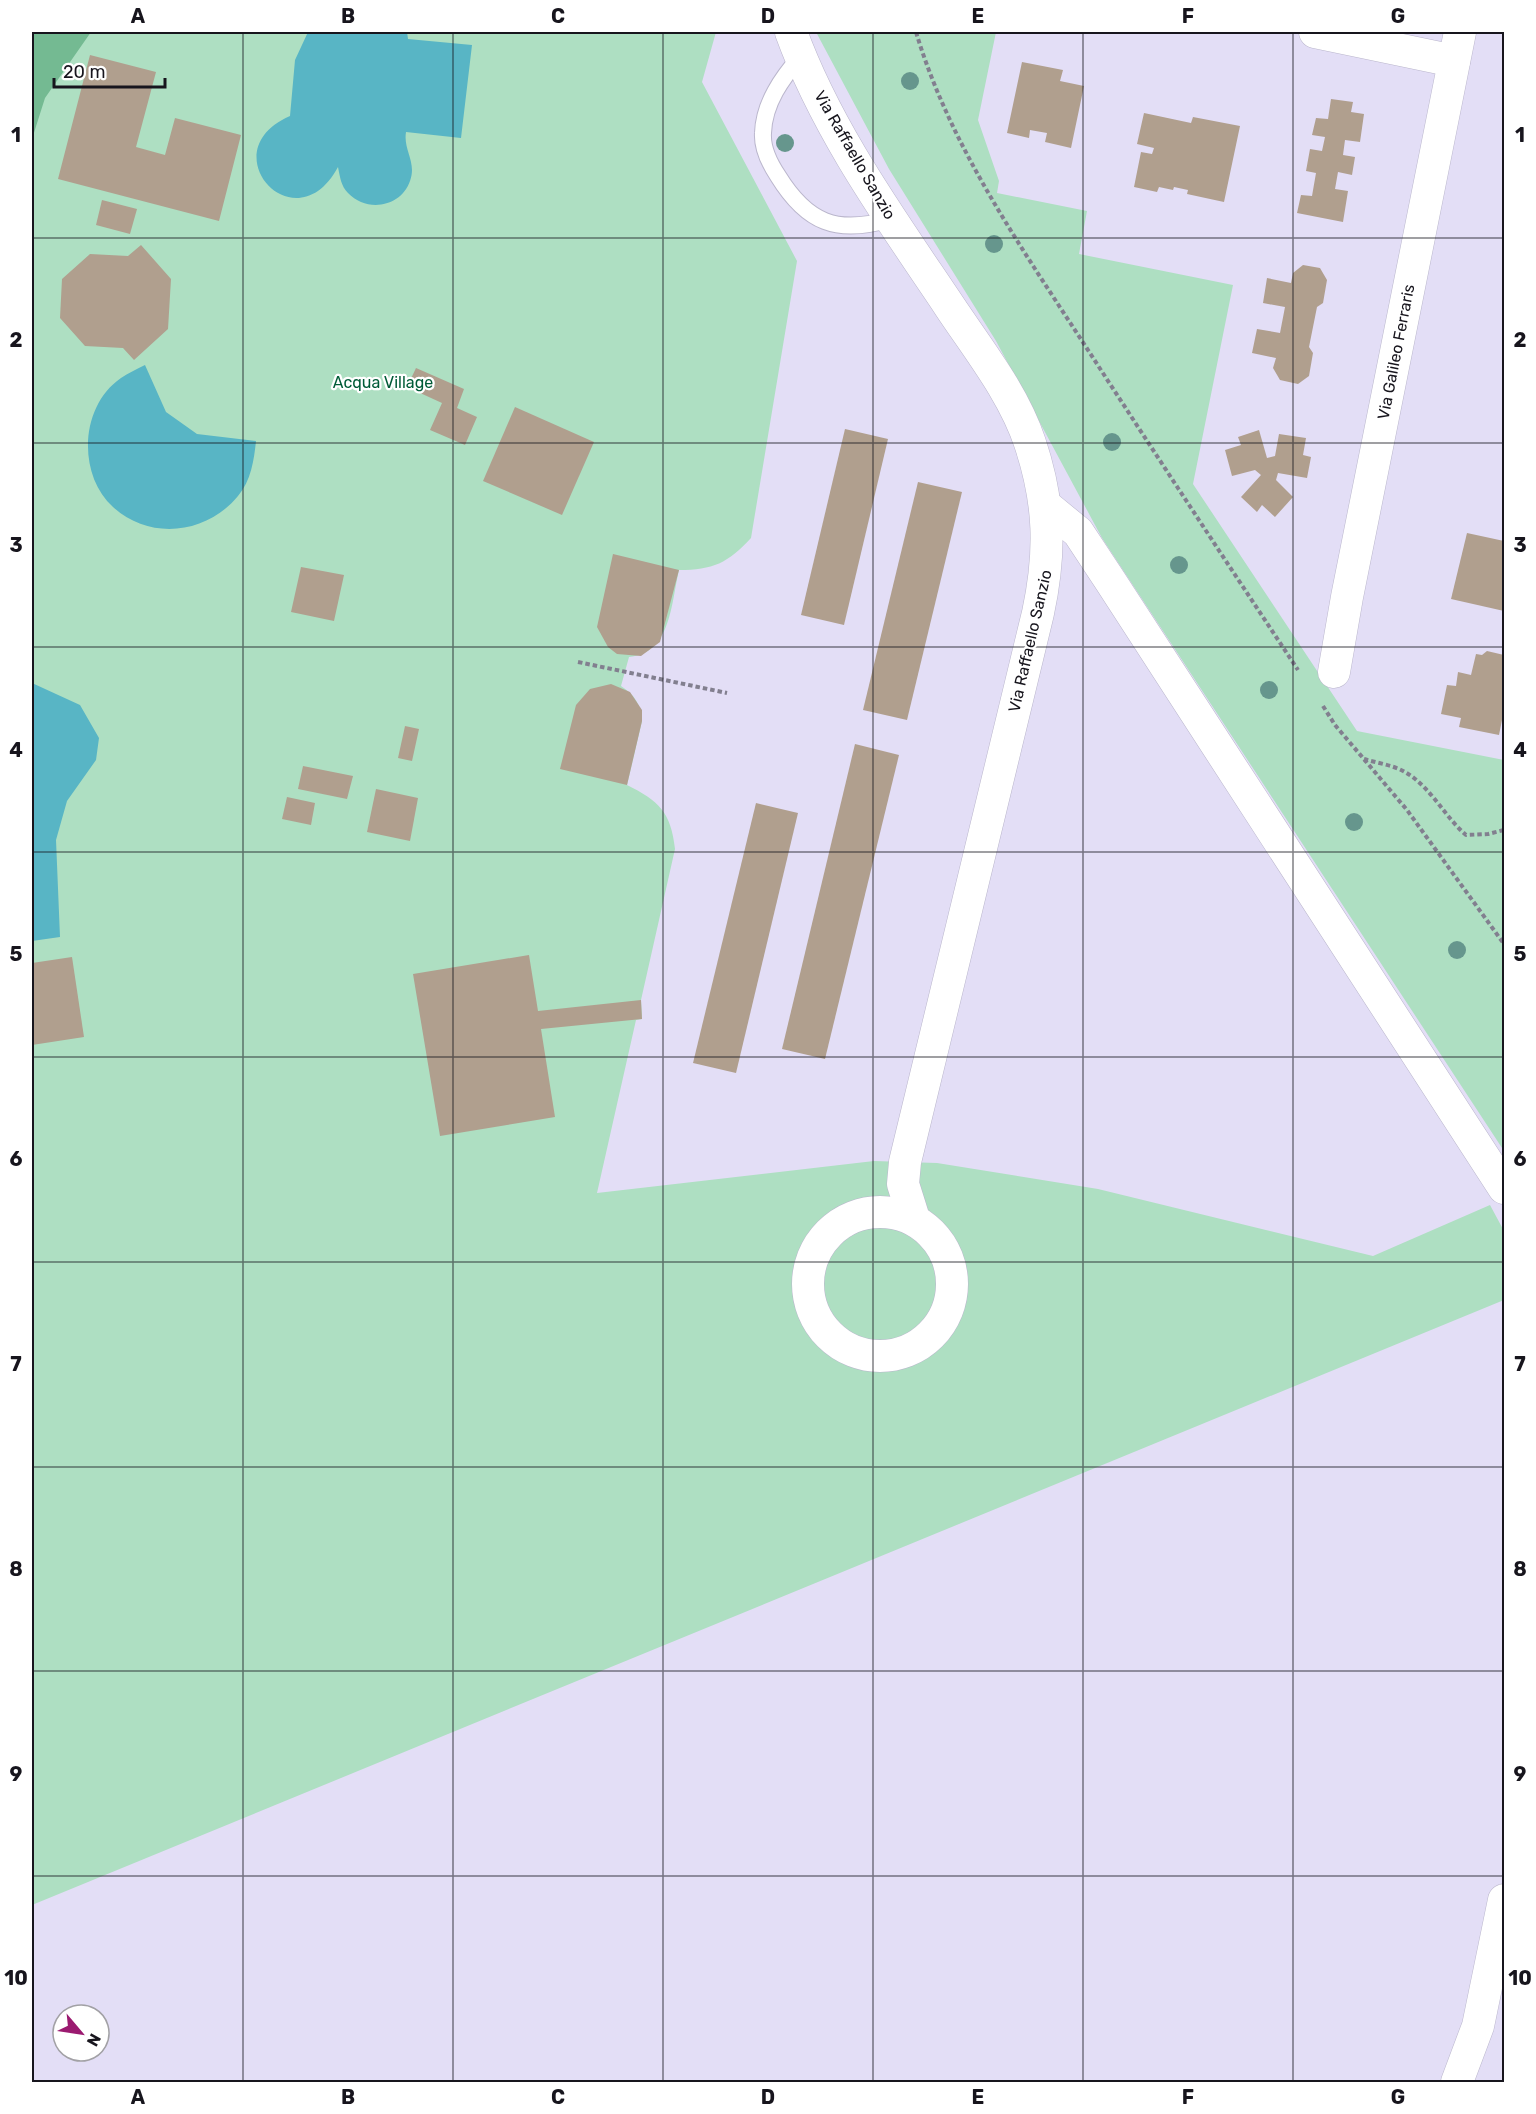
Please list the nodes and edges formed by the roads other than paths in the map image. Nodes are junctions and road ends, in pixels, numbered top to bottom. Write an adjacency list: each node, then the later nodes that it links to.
1 (1315, 32): 3 (street)
2 (796, 44): 4 (street, Via Raffaello Sanzio); 4 (lane)
3 (1457, 46): 6 (street, Via Galileo Ferraris)
4 (890, 219): 5 (street, Via Raffaello Sanzio)
5 (1046, 505): 7 (street, Via Raffaello Sanzio); 8 (street)
6 (1325, 684)
7 (905, 1162): 9 (street, Via Raffaello Sanzio); 10 (street, Via Raffaello Sanzio)
8 (1504, 1188)
9 (873, 1212): 10 (street); 10 (street)
10 (914, 1220)
11 (1504, 1900): 12 (street)
12 (1457, 2082)

